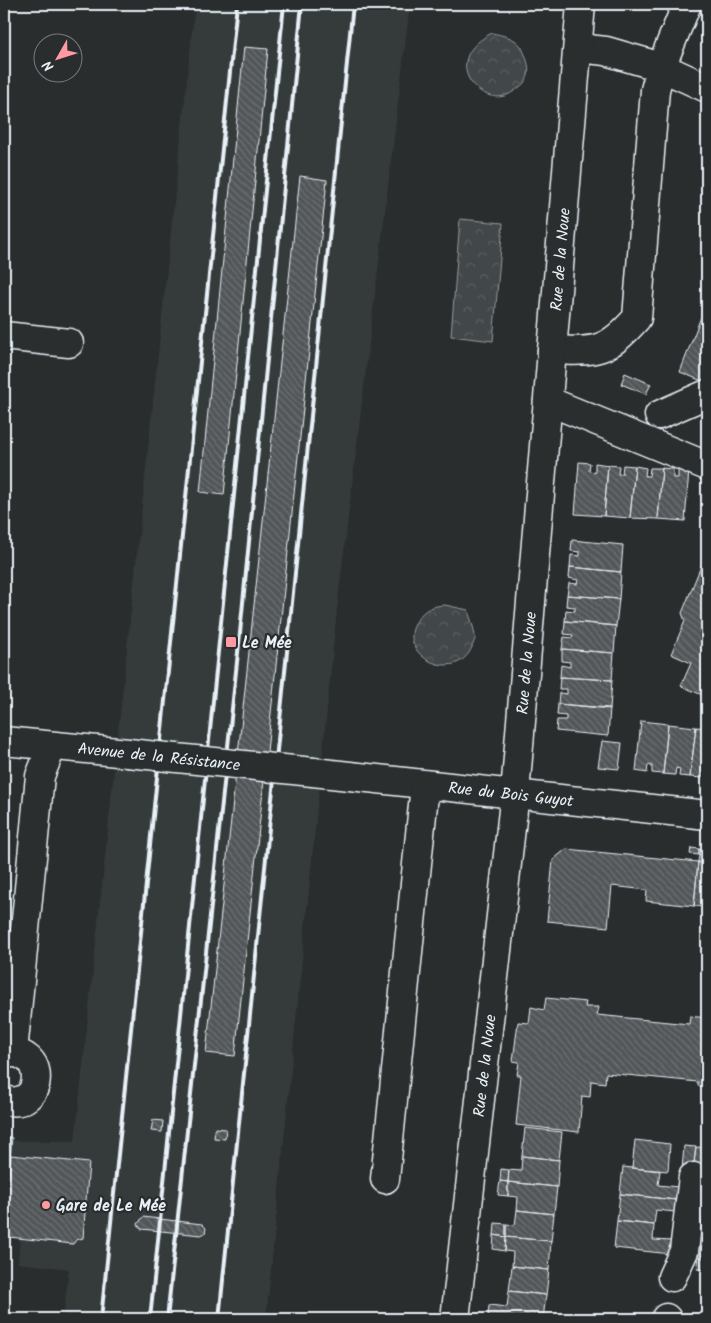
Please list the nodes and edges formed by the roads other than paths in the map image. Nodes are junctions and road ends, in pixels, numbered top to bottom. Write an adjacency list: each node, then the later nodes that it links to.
1 (581, 4): 3 (street, Rue de la Noue)
2 (687, 4): 4 (street)
3 (578, 48): 4 (street); 8 (street, Rue de la Noue)
4 (662, 67): 5 (street); 8 (street)
5 (707, 88)
6 (4, 336): 7 (street)
7 (69, 343)
8 (552, 350): 10 (street, Rue de la Noue)
9 (707, 394): 11 (street)
10 (548, 401): 12 (street); 17 (street, Rue de la Noue)
11 (659, 415)
12 (707, 466)
13 (4, 741): 14 (street, Avenue de la Résistance)
14 (52, 746): 15 (street, Avenue de la Résistance, bridge); 19 (street)
15 (313, 772): 16 (street, Rue du Bois Guyot)
16 (425, 785): 17 (street, Rue du Bois Guyot); 22 (street)
17 (515, 793): 18 (street, Rue du Bois Guyot); 24 (street, Rue de la Noue)
18 (707, 815)
19 (8, 1053): 20 (street)
20 (4, 1100)
21 (693, 1177): 23 (street)
22 (385, 1180)
23 (672, 1277)
24 (454, 1319)

